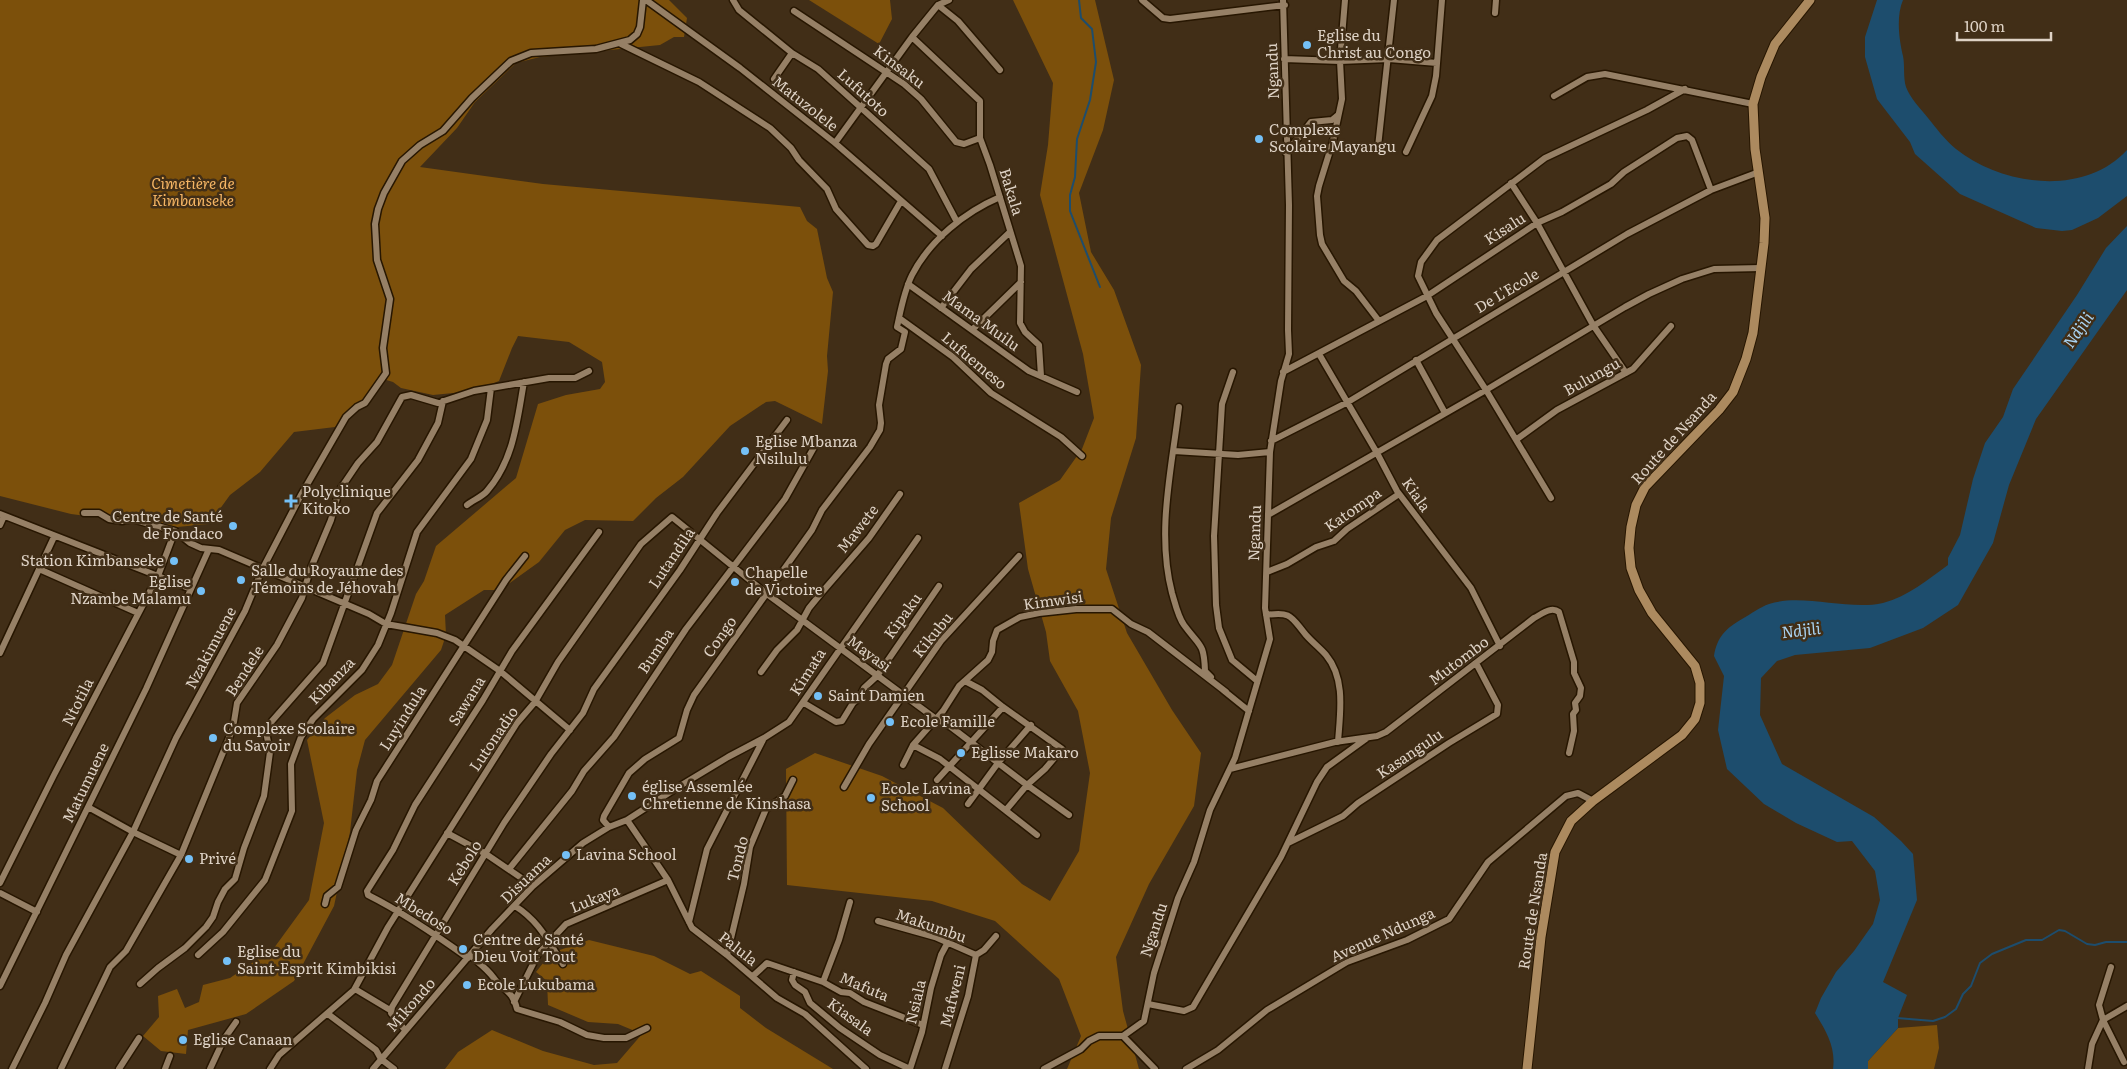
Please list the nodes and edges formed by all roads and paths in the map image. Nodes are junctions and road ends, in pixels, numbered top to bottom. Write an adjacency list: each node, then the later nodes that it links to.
1 (644, 0): 15 (street); 30 (street, Matuzolele)
2 (733, 0): 16 (street, Lufutoto)
3 (949, 0): 11 (street)
4 (1142, 0): 10 (street)
5 (1345, 0): 19 (street)
6 (1394, 0): 18 (street)
7 (1442, 0): 20 (street)
8 (1496, 0): 13 (street)
9 (1810, 0): 26 (street, Route de Nsanda)
10 (1284, 2): 17 (street, Ngandu)
11 (938, 5): 14 (street); 21 (street)
12 (794, 11): 22 (street, Kinsaku)
13 (1494, 13)
14 (912, 37): 22 (street); 29 (street, Bakala)
15 (621, 44): 38 (street); 98 (street, Nzakimuene)
16 (792, 53): 23 (street); 27 (street, Lufutoto)
17 (1284, 59): 19 (street); 33 (street, Ngandu)
18 (1389, 59): 19 (street); 20 (street); 31 (street)
19 (1340, 61): 28 (street)
20 (1437, 63): 32 (street)
21 (1000, 70)
22 (886, 72): 27 (street); 29 (street, Kinsaku)
23 (774, 79)
24 (1685, 89): 25 (street); 26 (street); 35 (street)
25 (1554, 96)
26 (1753, 104): 34 (street, Route de Nsanda)
27 (859, 108): 30 (street); 39 (street, Lufutoto)
28 (1338, 115): 33 (street); 50 (street)
29 (980, 138): 37 (street, Bakala)
30 (835, 143): 38 (street, Matuzolele)
31 (1378, 147)
32 (1406, 152)
33 (1286, 154): 59 (street, Ngandu)
34 (1759, 172): 36 (street, De L'Ecole); 43 (street, Route de Nsanda)
35 (1511, 183): 40 (street); 47 (street)
36 (1711, 190): 40 (street, Kisalu); 44 (street, De L'Ecole)
37 (1000, 197): 39 (street); 41 (street, Bakala)
38 (901, 202): 42 (street, Matuzolele)
39 (957, 222): 42 (street)
40 (1537, 223): 44 (street); 47 (street, Kisalu)
41 (1010, 232): 45 (street, Bakala); 48 (street)
42 (942, 236): 46 (street)
43 (1761, 268): 51 (street); 145 (street, Route de Nsanda)
44 (1563, 272): 51 (street); 54 (street, De L'Ecole)
45 (1021, 282): 53 (street); 61 (street, Bakala)
46 (908, 284): 48 (street, Mama Muilu); 49 (street)
47 (1427, 296): 50 (street, Kisalu); 54 (street)
48 (941, 308): 53 (street, Mama Muilu)
49 (899, 318): 78 (street, Lufuemeso); 104 (street, Congo)
50 (1379, 321): 55 (street, Kisalu)
51 (1593, 325): 60 (street); 64 (street)
52 (1671, 326): 60 (street, Bulungu)
53 (972, 330): 61 (street, Mama Muilu)
54 (1452, 338): 56 (street, De L'Ecole); 64 (street)
55 (1319, 354): 59 (street, Kisalu); 67 (street, Kiala)
56 (1416, 360): 67 (street, De L'Ecole); 69 (street)
57 (589, 371): 62 (street)
58 (1233, 372): 77 (street)
59 (1283, 372): 72 (street, Ngandu)
60 (1626, 373): 71 (street, Bulungu)
61 (1041, 376): 65 (street, Mama Muilu)
62 (524, 382): 63 (street); 82 (street)
63 (491, 388): 66 (street); 109 (street, Kibanza)
64 (1486, 390): 69 (street); 71 (street)
65 (1077, 392)
66 (443, 401): 102 (street, Bendele); 105 (street)
67 (1348, 402): 72 (street, De L'Ecole); 76 (street, Kiala)
68 (1179, 407): 74 (street)
69 (1444, 413): 76 (street)
70 (787, 420): 91 (street, Lutandila)
71 (1517, 439): 81 (street)
72 (1271, 441): 75 (street, Ngandu)
73 (817, 442): 96 (street, Bumba)
74 (1174, 451): 77 (street); 120 (street)
75 (1270, 452): 77 (street); 85 (street, Ngandu)
76 (1377, 453): 80 (street, Kiala); 85 (street)
77 (1218, 454): 118 (street)
78 (1082, 456)
79 (900, 494): 108 (street, Mawete)
80 (1399, 494): 99 (street, Katompa); 110 (street, Kiala)
81 (1551, 498)
82 (467, 505)
83 (84, 513): 88 (street)
84 (2, 515): 87 (street); 90 (street)
85 (1268, 515): 99 (street, Ngandu)
86 (672, 517): 91 (street, Mayasi); 122 (street, Lutonadio)
87 (0, 525)
88 (175, 531): 93 (street); 100 (street, Ntotila)
89 (599, 532): 115 (street, Sawana)
90 (54, 537): 97 (street); 100 (street)
91 (700, 538): 96 (street, Mayasi); 126 (street, Lutandila)
92 (918, 538): 112 (street, Kimata)
93 (209, 549): 98 (street); 103 (street, Matumuene)
94 (525, 556): 111 (street, Luyindula)
95 (1019, 556): 121 (street, Kikubu)
96 (733, 566): 104 (street, Mayasi); 158 (street, Bumba)
97 (39, 569): 106 (street); 113 (street)
98 (262, 570): 102 (street); 152 (street, Nzakimuene)
99 (1267, 572): 107 (street, Ngandu)
100 (158, 576): 103 (street); 106 (street, Ntotila)
101 (939, 586): 117 (street, Kipaku)
102 (305, 588): 105 (street); 157 (street, Bendele)
103 (191, 590): 147 (street, Matumuene)
104 (767, 594): 108 (street, Mayasi); 151 (street, Congo)
105 (345, 604): 109 (street); 184 (street)
106 (138, 613): 160 (street, Ntotila)
107 (1266, 615): 118 (street, Ngandu); 133 (street)
108 (803, 621): 112 (street, Mayasi); 116 (street, Mawete)
109 (386, 624): 111 (street); 175 (street, Kibanza)
110 (1500, 646): 114 (street, Mutombo); 135 (street, Mutombo)
111 (464, 647): 115 (street); 165 (street, Luyindula)
112 (839, 648): 117 (street, Mayasi); 123 (street, Kimata)
113 (0, 653)
114 (1476, 663): 131 (street, Mutombo); 155 (street, Kasangulu)
115 (500, 671): 122 (street); 162 (street, Sawana)
116 (761, 672)
117 (877, 676): 121 (street, Mayasi); 123 (street, Kipaku)
118 (1256, 680): 125 (street, Ngandu)
119 (965, 681): 120 (street, Kimwisi); 124 (street); 127 (street, Kimwisi)
120 (1226, 692): 125 (street)
121 (903, 695): 127 (street, Mayasi); 143 (street, Kikubu)
122 (535, 702): 129 (street); 153 (street, Lutonadio)
123 (804, 703): 130 (street, Kimata)
124 (1003, 707): 128 (street); 132 (street)
125 (1249, 711): 139 (street, Ngandu)
126 (583, 713): 129 (street, Kebolo)
127 (936, 719): 132 (street, Mayasi); 134 (street, Kimwisi)
128 (1030, 726): 136 (street); 142 (street)
129 (570, 730): 156 (street, Kebolo)
130 (764, 738): 150 (street, Kimata); 170 (street)
131 (1367, 738): 133 (street, Mutombo); 155 (street)
132 (971, 742): 136 (street, Mayasi); 138 (street)
133 (1338, 742): 139 (street, Mutombo)
134 (914, 745): 137 (street, Kimwisi); 138 (street)
135 (1569, 753)
136 (998, 763): 142 (street, Mayasi); 144 (street)
137 (903, 765)
138 (949, 767): 141 (street); 144 (street)
139 (1230, 770): 188 (street, Ngandu)
140 (793, 780): 176 (street, Tondo)
141 (937, 780)
142 (1027, 785): 148 (street); 149 (street, Mayasi)
143 (844, 787)
144 (978, 789): 146 (street); 148 (street)
145 (1593, 801): 216 (street, Avenue Ndunga); 217 (street, Route de Nsanda)
146 (968, 804)
147 (88, 806): 152 (street); 168 (street, Matumuene)
148 (1006, 810): 154 (street)
149 (1069, 815)
150 (627, 820): 151 (street, Disuama); 159 (street, Palula)
151 (609, 826): 161 (street, Disuama)
152 (133, 832): 157 (street); 203 (street, Nzakimuene)
153 (447, 833): 156 (street); 167 (street, Lutonadio)
154 (1037, 835)
155 (1288, 843): 188 (street)
156 (486, 854): 158 (street); 171 (street, Kebolo)
157 (180, 856): 204 (street, Bendele)
158 (509, 869): 161 (street)
159 (668, 880): 170 (street, Palula); 173 (street, Lukaya)
160 (0, 883)
161 (533, 886): 166 (street, Disuama)
162 (366, 891): 167 (street, Mbedoso)
163 (0, 893): 168 (street)
164 (850, 902): 183 (street)
165 (325, 904)
166 (515, 906): 173 (street); 178 (street, Disuama)
167 (399, 911): 171 (street, Mbedoso); 186 (street, Lutonadio)
168 (37, 912): 185 (street, Matumuene)
169 (878, 921): 174 (street, Makumbu)
170 (688, 922): 176 (street, Palula)
171 (436, 934): 178 (street, Mbedoso); 190 (street, Kebolo)
172 (996, 936): 177 (street, Mafweni)
173 (549, 942): 179 (street); 187 (street, Lukaya)
174 (948, 942): 177 (street, Makumbu); 194 (street, Nsiala)
175 (198, 955)
176 (727, 955): 182 (street, Palula)
177 (976, 955): 213 (street, Mafweni)
178 (469, 957): 187 (street, Mbedoso); 196 (street, Mikondo)
179 (563, 964)
180 (2111, 968): 192 (street)
181 (794, 972): 182 (street, Mafuta); 183 (street, Mafuta); 212 (street, Kiasala)
182 (753, 976): 211 (street, Palula)
183 (823, 982): 194 (street, Mafuta)
184 (140, 984)
185 (0, 986)
186 (355, 989): 190 (street); 191 (street, Lutonadio)
187 (514, 1003): 195 (street, Mbedoso)
188 (1148, 1004): 197 (street, Ngandu)
189 (2127, 1006): 192 (street)
190 (390, 1010): 196 (street)
191 (328, 1014): 200 (street); 208 (street, Lutonadio)
192 (2103, 1020): 201 (street); 218 (street)
193 (236, 1022): 207 (street)
194 (923, 1024): 212 (street, Nsiala)
195 (647, 1028)
196 (405, 1030): 200 (street, Mikondo)
197 (1123, 1036): 202 (street); 215 (street)
198 (139, 1038): 205 (street)
199 (170, 1056): 206 (street)
200 (381, 1059): 209 (street, Mikondo); 210 (street)
201 (2124, 1062)
202 (1056, 1067): 214 (street)
203 (12, 1069)
204 (61, 1069)
205 (119, 1069)
206 (165, 1069)
207 (210, 1069)
208 (270, 1069)
209 (373, 1069)
210 (394, 1069)
211 (866, 1069)
212 (910, 1069)
213 (945, 1069)
214 (1044, 1069)
215 (1155, 1069)
216 (1186, 1069)
217 (1527, 1069)
218 (2088, 1069)

